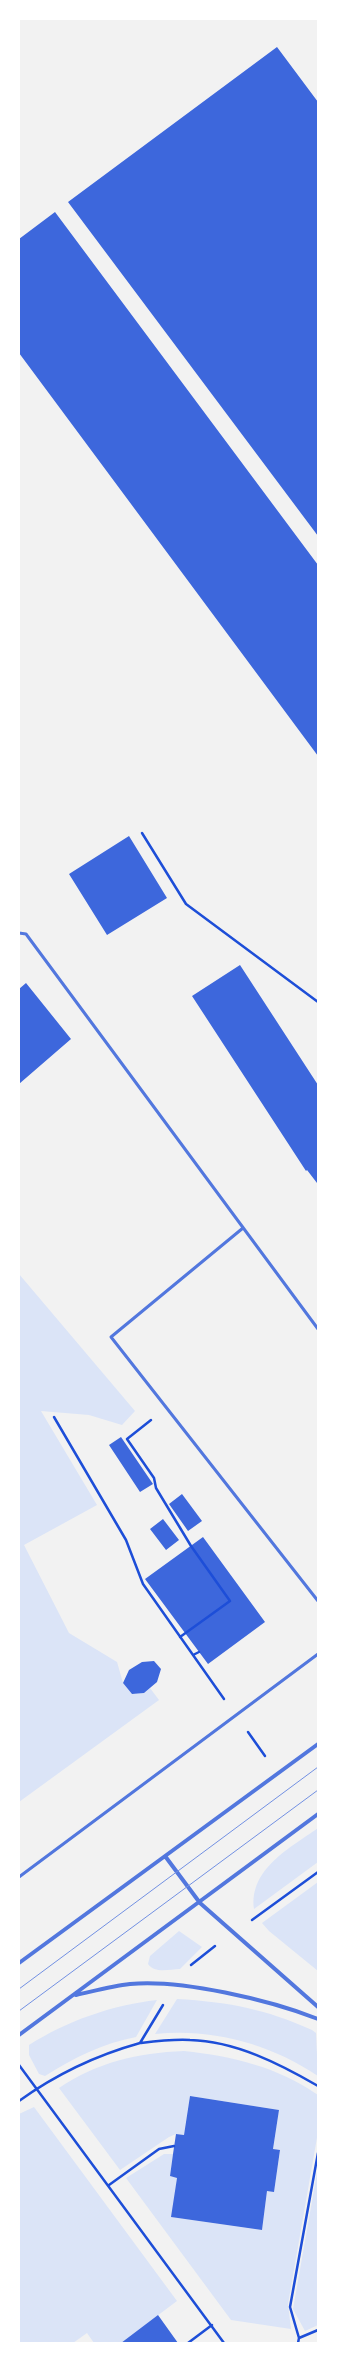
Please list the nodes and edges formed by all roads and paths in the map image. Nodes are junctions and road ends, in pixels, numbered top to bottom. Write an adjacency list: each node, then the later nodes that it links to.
1 (142, 833): 3 (path)
2 (19, 932): 4 (lane)
3 (318, 1002)
4 (243, 1228): 5 (lane); 6 (lane)
5 (318, 1329)
6 (167, 1408): 8 (lane); 9 (path)
7 (54, 1417): 9 (path)
8 (318, 1601)
9 (180, 1637): 12 (path)
10 (199, 1652): 12 (path)
11 (318, 1654): 13 (lane)
12 (193, 1655): 13 (path)
13 (236, 1715): 15 (path); 18 (lane)
14 (318, 1744): 17 (street)
15 (269, 1761)
16 (318, 1814): 19 (street)
17 (165, 1856): 19 (street); 20 (street)
18 (19, 1877)
19 (200, 1903): 21 (street); 22 (street)
20 (19, 1963)
21 (74, 1996): 23 (street); 24 (street)
22 (318, 2006)
23 (318, 2019)
24 (19, 2035)
25 (140, 2043): 27 (path)
26 (19, 2065): 30 (path)
27 (318, 2086)
28 (174, 2146): 30 (path)
29 (318, 2153): 33 (path)
30 (109, 2185): 31 (path)
31 (212, 2325): 34 (path); 35 (path)
32 (318, 2330): 33 (path)
33 (299, 2338): 36 (path)
34 (188, 2343)
35 (224, 2343)
36 (298, 2343)

